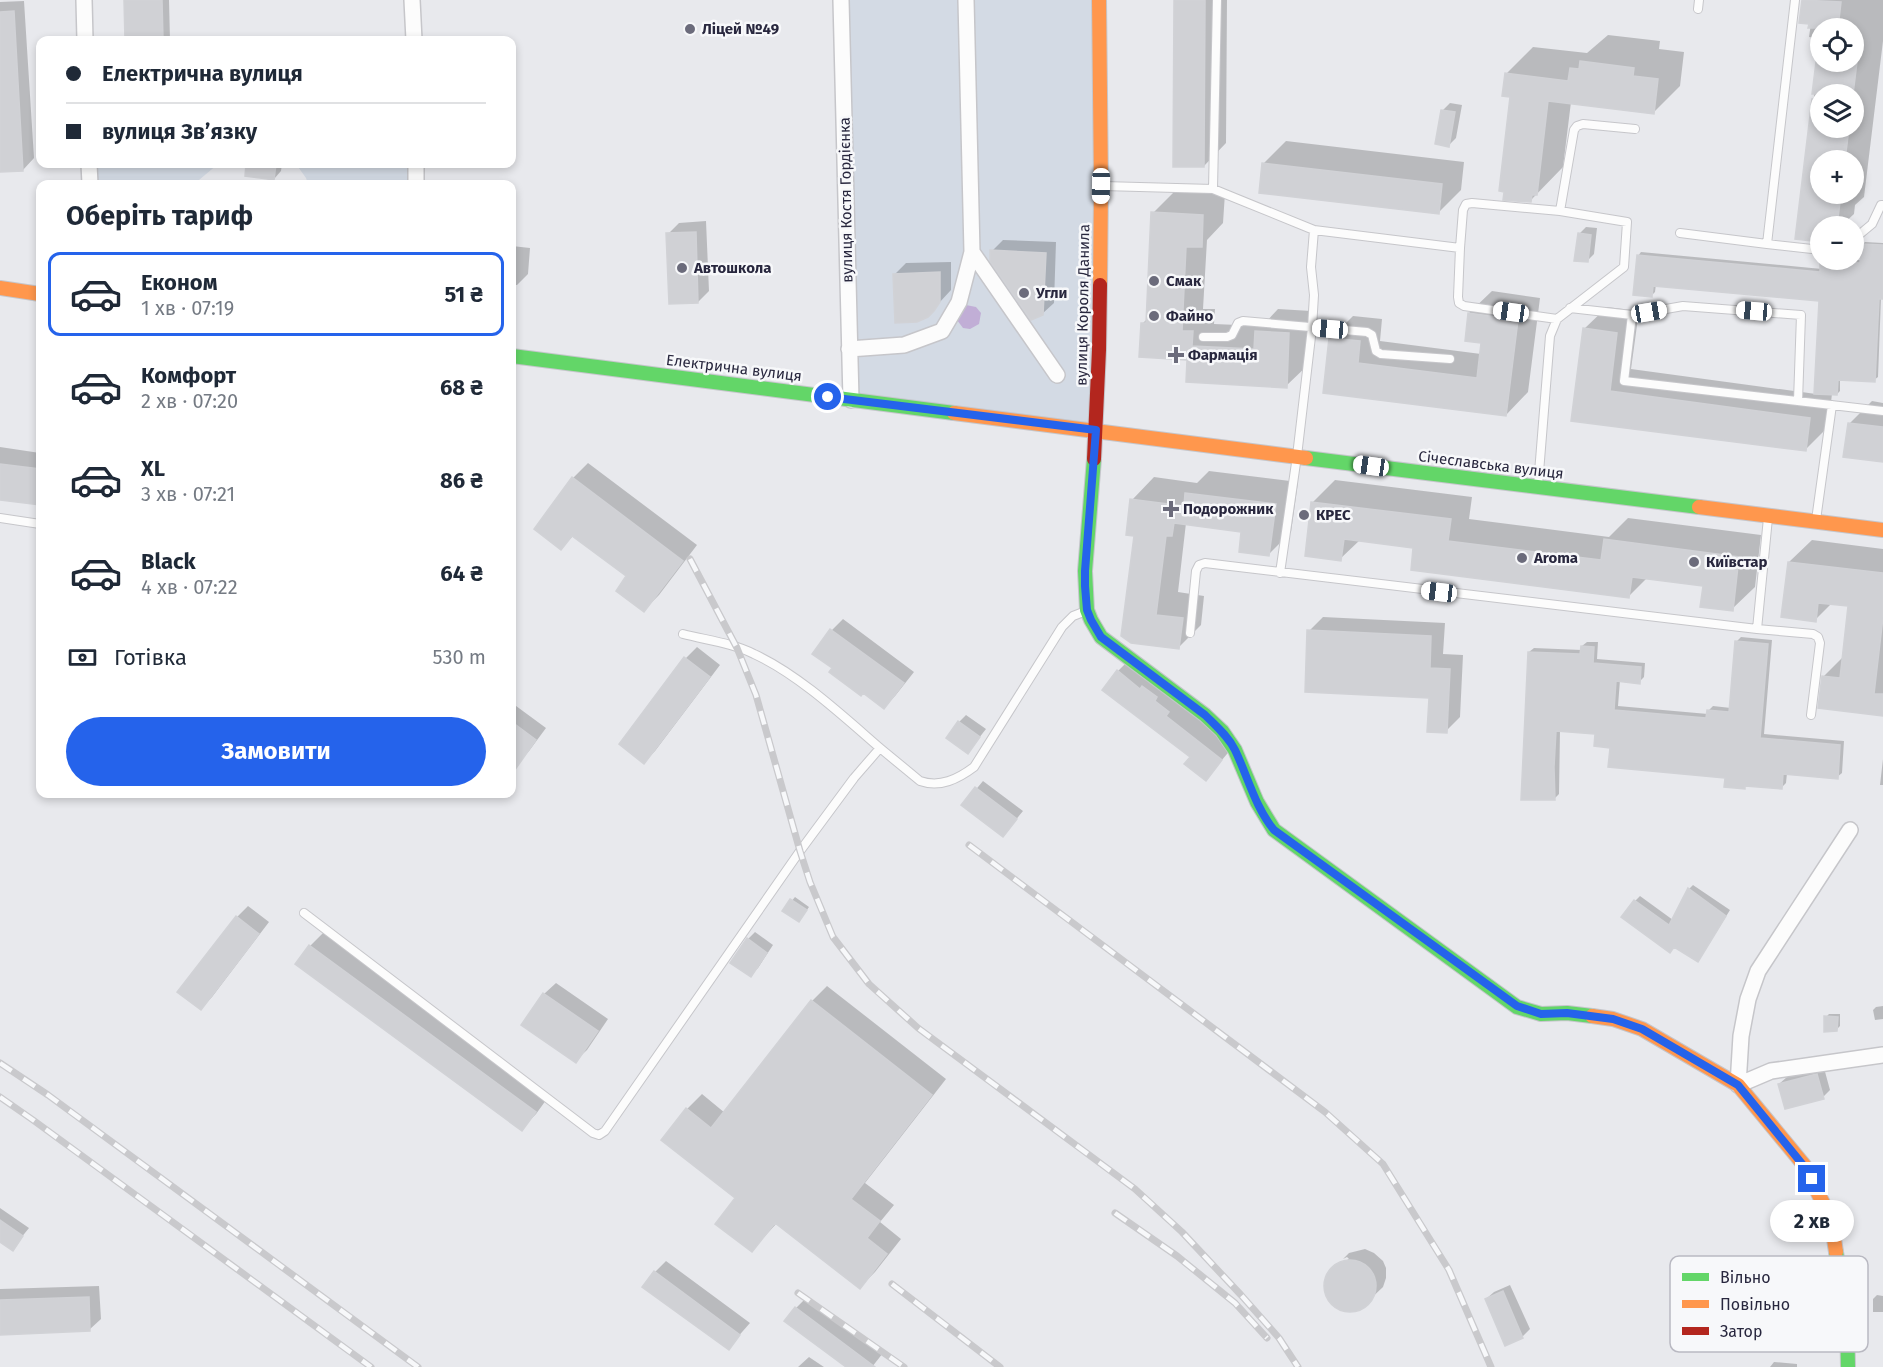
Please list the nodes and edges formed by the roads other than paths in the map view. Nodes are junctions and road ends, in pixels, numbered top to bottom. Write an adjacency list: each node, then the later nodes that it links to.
1 (84, 0): 10 (street)
2 (412, 0): 11 (street)
3 (841, 0): 31 (street, вулиця Костя Гордієнка)
4 (966, 0): 23 (street)
5 (1099, 0): 13 (main road, вулиця Короля Данила)
6 (1217, 0): 14 (lane)
7 (1699, 0): 9 (lane)
8 (1795, 0): 20 (lane)
9 (1698, 9)
10 (85, 36)
11 (414, 36)
12 (1635, 129): 16 (lane)
13 (1101, 186): 14 (lane); 39 (main road, вулиця Короля Данила)
14 (1213, 189): 17 (lane)
15 (1883, 205): 18 (lane)
16 (1560, 211): 21 (lane); 26 (lane)
17 (1314, 230): 21 (lane); 29 (lane)
18 (1864, 231)
19 (1680, 233): 20 (lane)
20 (1767, 244): 22 (lane)
21 (1460, 248): 28 (lane)
22 (1810, 249)
23 (972, 252): 31 (street); 34 (street)
24 (0, 288): 25 (main road)
25 (36, 293)
26 (1570, 308): 27 (lane); 28 (lane)
27 (1632, 315): 36 (lane); 36 (lane)
28 (1557, 319): 41 (lane)
29 (1312, 328): 30 (lane); 33 (lane); 40 (lane)
30 (1203, 337)
31 (849, 349): 35 (street, вулиця Костя Гордієнка)
32 (516, 357): 35 (main road, Електрична вулиця)
33 (1450, 359)
34 (1058, 375)
35 (851, 400): 39 (main road, Електрична вулиця)
36 (1798, 401): 37 (lane)
37 (1832, 405): 38 (lane); 44 (lane)
38 (1883, 411)
39 (1096, 430): 40 (main road, Січеславська вулиця); 48 (main road, вулиця Короля Данила)
40 (1297, 456): 41 (main road, Січеславська вулиця); 47 (lane)
41 (1538, 487): 42 (main road, Січеславська вулиця)
42 (1768, 516): 44 (main road, Січеславська вулиця); 49 (lane)
43 (0, 518): 45 (lane)
44 (1816, 522): 46 (main road, Січеславська вулиця)
45 (36, 523)
46 (1883, 530)
47 (1280, 573): 49 (lane); 50 (lane)
48 (1087, 610): 53 (lane); 57 (main road)
49 (1757, 630): 52 (lane)
50 (1190, 633)
51 (683, 634): 53 (lane)
52 (1811, 716)
53 (880, 748): 55 (lane)
54 (1850, 830): 57 (street)
55 (304, 913)
56 (1883, 1055): 57 (street)
57 (1738, 1085): 58 (main road)
58 (1837, 1256)
59 (1848, 1352): 60 (main road)
60 (1848, 1367)

